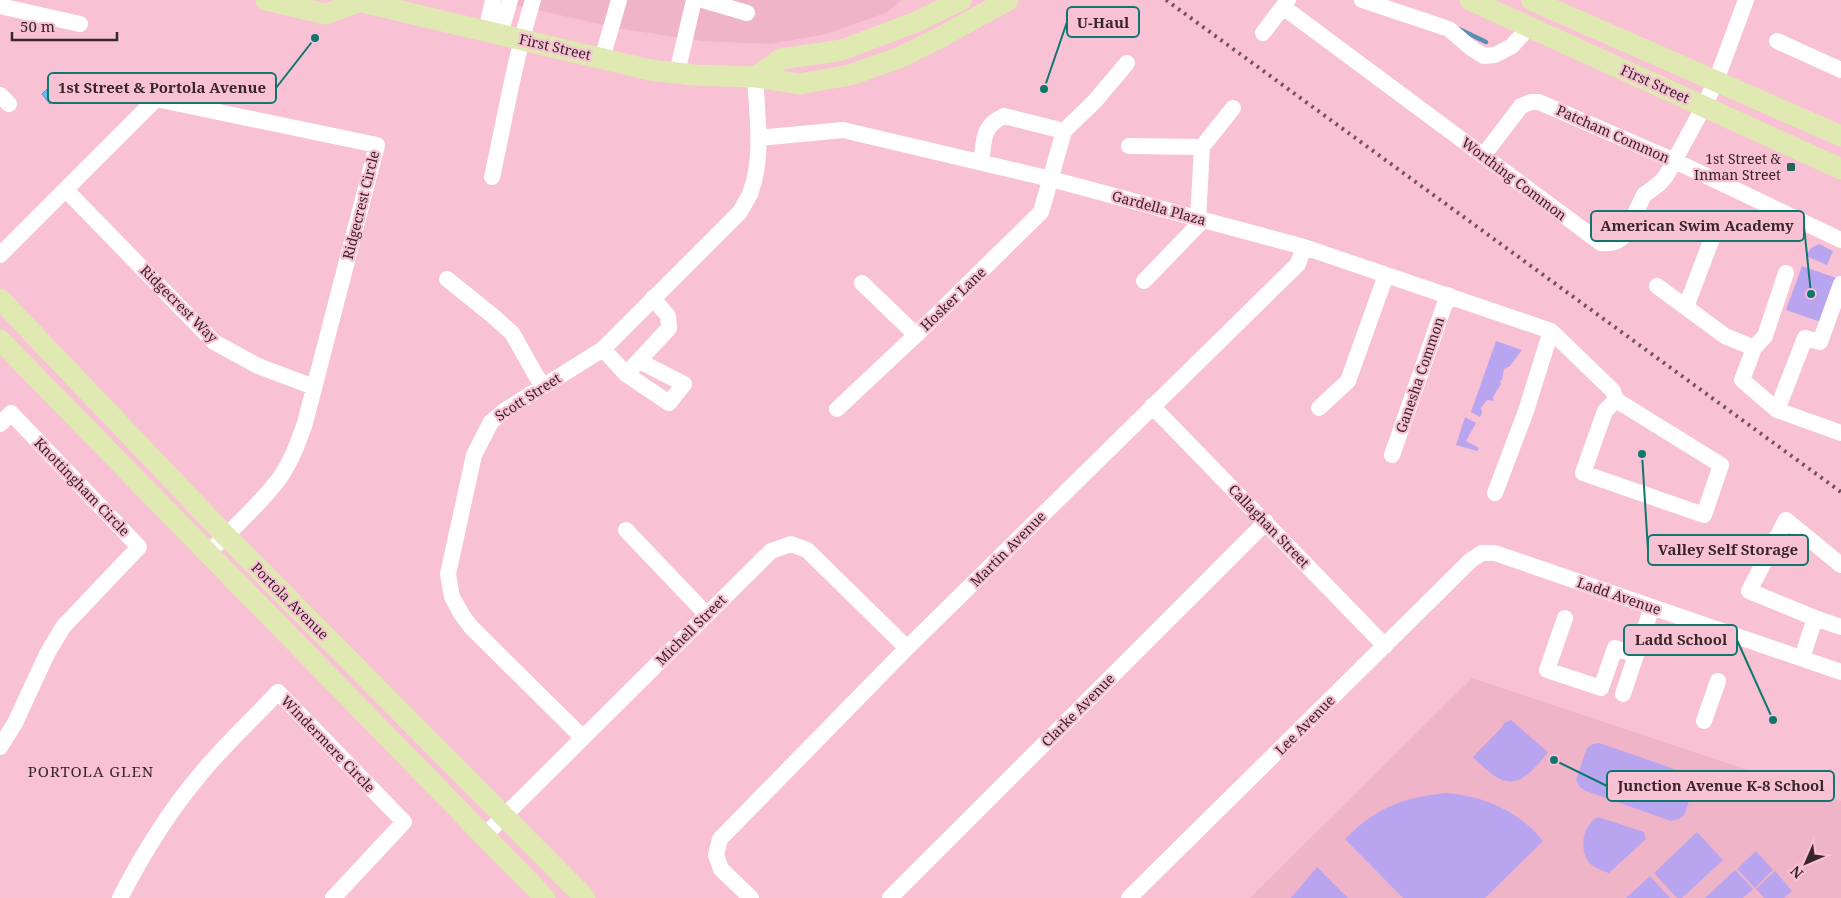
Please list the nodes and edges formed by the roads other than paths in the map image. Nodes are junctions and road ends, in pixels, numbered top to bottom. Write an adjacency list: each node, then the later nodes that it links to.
1 (266, 0): 14 (main road, First Street)
2 (493, 0): 20 (street)
3 (510, 0): 20 (street)
4 (533, 0): 22 (street)
5 (619, 0): 24 (street)
6 (694, 0): 27 (street)
7 (702, 0): 17 (street)
8 (960, 0): 28 (main road)
9 (1008, 0): 28 (main road, First Street)
10 (1362, 0): 19 (street)
11 (1470, 0): 19 (main road, First Street)
12 (1531, 0): 29 (main road, First Street)
13 (1746, 0): 29 (street, Worthing Common)
14 (367, 2): 20 (main road, First Street)
15 (1286, 3): 21 (street); 37 (street, Worthing Common)
16 (0, 6): 18 (street)
17 (747, 13)
18 (80, 24)
19 (1529, 26): 30 (main road, First Street)
20 (493, 33): 22 (main road, First Street)
21 (1263, 33)
22 (521, 39): 24 (main road, First Street); 41 (street)
23 (1777, 41): 26 (street)
24 (602, 58): 27 (main road, First Street)
25 (1127, 63): 32 (street)
26 (1841, 70)
27 (677, 73): 28 (main road, First Street)
28 (755, 77): 34 (street, Scott Street)
29 (1716, 80): 30 (street, Worthing Common); 33 (main road, First Street)
30 (1704, 106): 38 (street, Worthing Common); 40 (main road, First Street)
31 (1233, 108): 36 (street)
32 (1064, 131): 39 (street); 42 (street, Hosker Lane)
33 (1841, 136)
34 (758, 138): 39 (street, Gardella Plaza); 57 (street, Scott Street)
35 (1130, 146): 36 (street)
36 (1202, 147): 44 (street)
37 (1483, 156): 38 (street, Patcham Common); 38 (street, Worthing Common)
38 (1674, 160): 46 (street, Patcham Common)
39 (981, 162): 42 (street, Gardella Plaza)
40 (1841, 168)
41 (492, 176)
42 (1051, 179): 44 (street, Gardella Plaza); 61 (street, Hosker Lane)
43 (66, 190): 48 (street, Ridgecrest Circle); 68 (street, Ridgecrest Way); 68 (street, Ridgecrest Circle)
44 (1201, 219): 47 (street, Gardella Plaza); 52 (street)
45 (1714, 233): 59 (street)
46 (1841, 240)
47 (1304, 247): 50 (street, Gardella Plaza); 70 (street, Martin Avenue)
48 (0, 255)
49 (1786, 273): 63 (street)
50 (1386, 275): 56 (street, Gardella Plaza); 72 (street)
51 (447, 279): 67 (street)
52 (1144, 281)
53 (862, 283): 61 (street)
54 (1841, 284): 73 (street)
55 (1657, 286): 59 (street)
56 (1448, 295): 60 (street, Gardella Plaza); 76 (street, Ganesha Common)
57 (653, 298): 64 (street, Scott Street); 65 (street)
58 (0, 299): 80 (main road, Portola Avenue)
59 (1686, 307): 63 (street)
60 (1551, 331): 69 (street); 77 (street)
61 (916, 335): 71 (street, Hosker Lane)
62 (0, 340): 81 (main road, Portola Avenue)
63 (1754, 348): 73 (street)
64 (603, 349): 66 (street); 67 (street, Scott Street)
65 (639, 361): 66 (street); 66 (street)
66 (626, 374)
67 (542, 386): 97 (street, Scott Street)
68 (314, 387): 80 (street, Ridgecrest Circle)
69 (1616, 400): 69 (street)
70 (1152, 406): 78 (street, Callaghan Street); 90 (street, Martin Avenue)
71 (837, 408)
72 (1318, 408)
73 (1777, 410): 75 (street)
74 (0, 424): 98 (street, Knottingham Circle)
75 (1841, 433)
76 (1392, 454)
77 (1495, 493)
78 (1266, 522): 89 (street, Callaghan Street); 106 (street, Clarke Avenue)
79 (626, 530): 85 (street)
80 (226, 536): 81 (street, Ridgecrest Circle); 99 (main road, Portola Avenue)
81 (209, 552): 100 (main road, Portola Avenue)
82 (1482, 553): 84 (street, Ladd Avenue); 89 (street, Lee Avenue)
83 (1841, 565): 87 (street)
84 (1652, 606): 91 (street); 92 (street, Ladd Avenue)
85 (707, 615): 90 (street, Michell Street); 97 (street, Michell Street)
86 (1565, 618): 91 (street)
87 (1815, 618): 88 (street); 92 (street)
88 (1841, 627)
89 (1385, 646): 107 (street, Lee Avenue)
90 (907, 648): 105 (street, Martin Avenue)
91 (1636, 655): 95 (street)
92 (1802, 658): 93 (street, Ladd Avenue)
93 (1841, 672)
94 (1718, 681): 96 (street)
95 (1623, 694)
96 (1704, 721)
97 (583, 738): 99 (street, Michell Street)
98 (0, 747)
99 (504, 816): 100 (street, Michell Street); 104 (main road, Portola Avenue)
100 (484, 836): 103 (main road, Portola Avenue)
101 (120, 898): 102 (street, Windermere Circle)
102 (334, 898)
103 (546, 898)
104 (585, 898)
105 (751, 898)
106 (890, 898)
107 (1129, 898)

